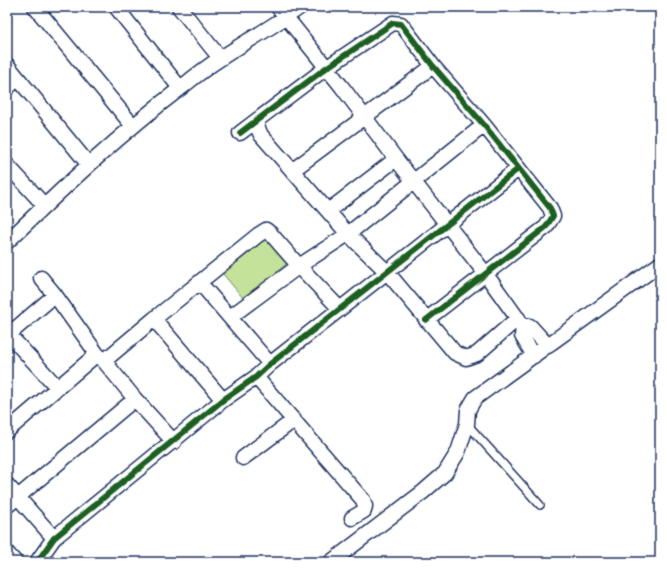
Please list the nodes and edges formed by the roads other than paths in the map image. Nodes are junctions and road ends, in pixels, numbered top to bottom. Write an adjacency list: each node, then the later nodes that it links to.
1 (35, 7): 15 (street)
2 (116, 7): 11 (street)
3 (178, 7): 6 (street)
4 (300, 7): 5 (street)
5 (282, 12): 6 (street); 9 (street)
6 (220, 58): 11 (street)
7 (7, 65): 10 (street)
8 (433, 66): 9 (street); 12 (street); 14 (street)
9 (326, 68): 12 (street); 13 (street)
10 (12, 83): 19 (street)
11 (180, 88): 15 (street)
12 (364, 117): 17 (street); 21 (street)
13 (255, 122): 16 (street); 21 (street)
14 (484, 125): 20 (street); 22 (street)
15 (133, 126): 19 (street)
16 (240, 133)
17 (396, 159): 22 (street); 24 (street)
18 (7, 165): 23 (street)
19 (89, 165): 23 (street)
20 (518, 169): 25 (street); 31 (street)
21 (292, 170): 24 (street)
22 (414, 182): 25 (street); 26 (street)
23 (44, 206): 27 (street)
24 (328, 211): 26 (street)
25 (447, 224): 30 (street); 31 (street)
26 (348, 234): 29 (street); 30 (street)
27 (7, 242)
28 (660, 264): 41 (street)
29 (299, 266): 33 (street); 35 (street); 36 (street)
30 (387, 272): 35 (street); 38 (street)
31 (485, 274): 38 (street); 39 (street)
32 (41, 278): 34 (street)
33 (200, 283): 36 (street); 37 (street)
34 (55, 295): 40 (street); 43 (street)
35 (340, 308): 44 (street)
36 (230, 317): 44 (street)
37 (154, 319): 43 (street); 48 (street)
38 (426, 320): 39 (street)
39 (520, 322): 41 (street); 42 (street)
40 (8, 336): 46 (street)
41 (548, 346): 42 (street)
42 (534, 356): 50 (street)
43 (100, 358): 46 (street); 47 (street)
44 (270, 364): 45 (street)
45 (256, 377): 48 (street); 49 (street)
46 (58, 388): 51 (street)
47 (135, 399): 52 (street); 55 (street)
48 (223, 400): 52 (street)
49 (294, 420): 53 (street); 58 (street)
50 (466, 424): 56 (lane); 63 (street)
51 (9, 426)
52 (174, 442): 59 (street)
53 (243, 458)
54 (7, 485): 55 (street)
55 (18, 497): 57 (street); 59 (street)
56 (540, 504)
57 (7, 506)
58 (352, 518)
59 (54, 538): 62 (street)
60 (7, 553): 61 (street)
61 (15, 562)
62 (37, 562)
63 (331, 562)

